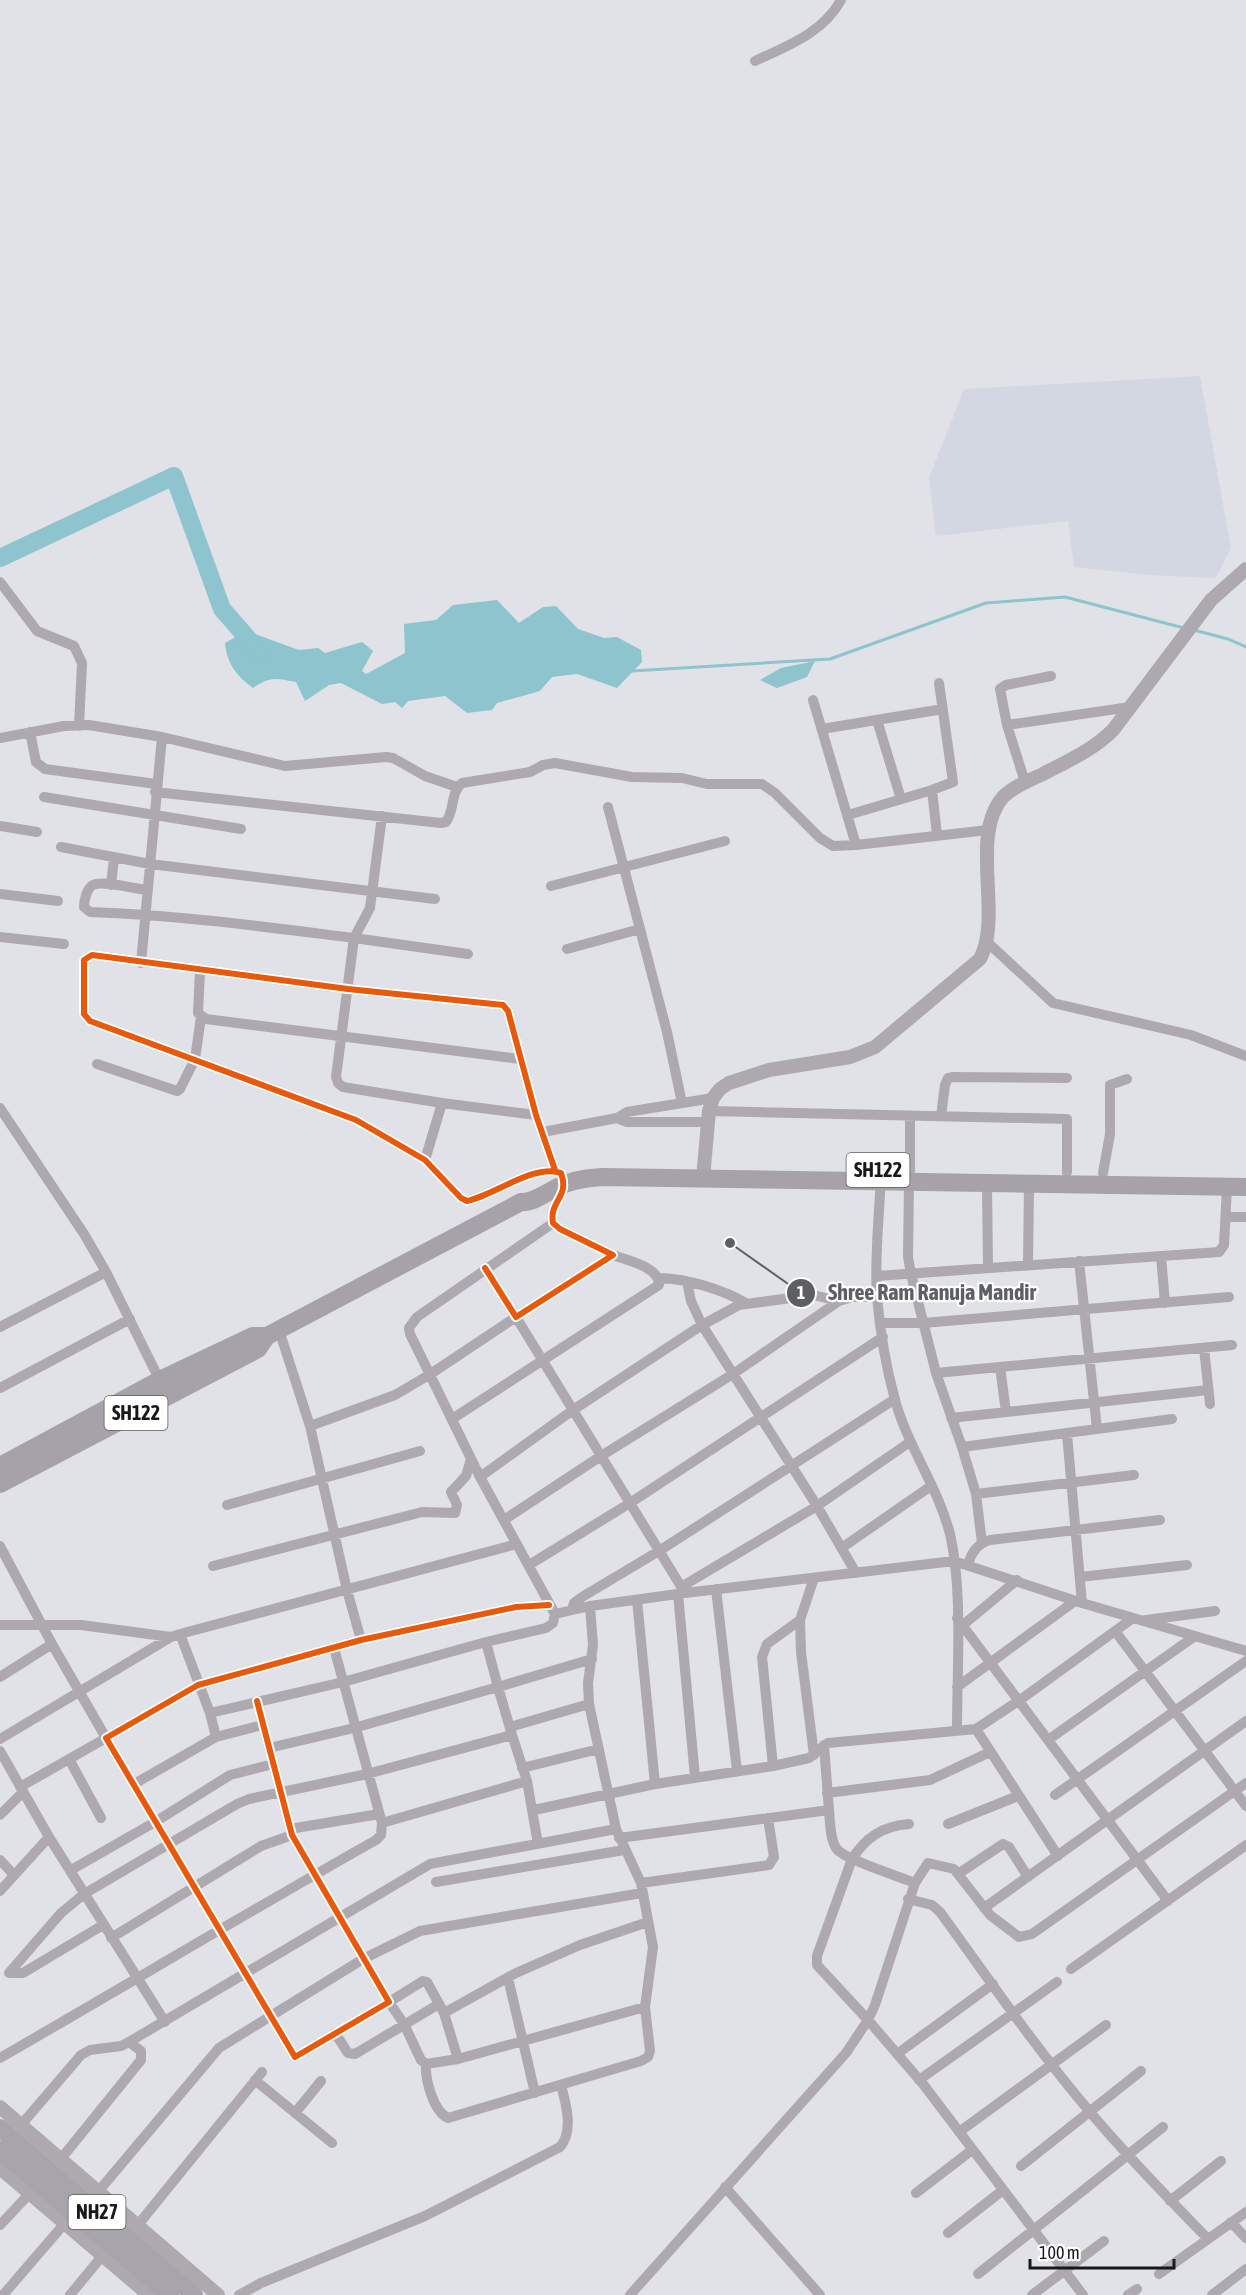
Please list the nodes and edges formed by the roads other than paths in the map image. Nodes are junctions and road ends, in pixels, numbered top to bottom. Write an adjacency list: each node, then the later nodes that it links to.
1 (841, 0): 2 (street)
2 (755, 61)
3 (1246, 569): 8 (street)
4 (0, 582): 12 (street)
5 (1051, 676): 11 (street)
6 (939, 683): 9 (street)
7 (813, 700): 13 (street)
8 (1130, 707): 11 (street); 17 (street)
9 (943, 709): 10 (street); 20 (street)
10 (877, 720): 13 (street); 22 (street)
11 (1007, 725): 17 (street)
12 (79, 726): 14 (street); 15 (street)
13 (822, 729): 24 (street)
14 (30, 732): 16 (street); 19 (street)
15 (162, 737): 18 (street); 19 (street)
16 (0, 738)
17 (1025, 782): 29 (street)
18 (457, 787): 26 (street); 33 (street)
19 (156, 788): 25 (street); 26 (street)
20 (932, 790): 22 (street); 31 (street)
21 (44, 797): 25 (street)
22 (901, 799): 24 (street)
23 (608, 807): 37 (street)
24 (848, 815): 33 (street)
25 (154, 816): 28 (street); 36 (street)
26 (382, 816): 41 (street)
27 (0, 826): 30 (street)
28 (241, 829)
29 (988, 830): 31 (street); 49 (street)
30 (37, 832)
31 (938, 835): 33 (street)
32 (725, 842): 37 (street)
33 (856, 845)
34 (61, 847): 35 (street)
35 (114, 858): 36 (street); 38 (street)
36 (150, 864): 40 (street); 41 (street)
37 (624, 867): 39 (street); 46 (street)
38 (111, 885): 40 (street); 45 (street)
39 (551, 886)
40 (147, 890): 45 (street)
41 (372, 893): 43 (street); 48 (street)
42 (0, 894): 44 (street)
43 (435, 899)
44 (58, 901)
45 (145, 914): 48 (street); 53 (street)
46 (640, 929): 51 (street); 65 (street)
47 (0, 937): 50 (street)
48 (354, 938): 52 (street); 55 (street)
49 (986, 941): 58 (street); 67 (street)
50 (64, 944)
51 (567, 949)
52 (468, 954)
53 (141, 963): 54 (street); 59 (street)
54 (200, 970): 55 (street); 56 (street)
55 (348, 989): 57 (street); 60 (street)
56 (201, 1017): 57 (street); 59 (street)
57 (341, 1038): 60 (street); 64 (street)
58 (1246, 1056)
59 (195, 1059): 61 (street); 73 (street)
60 (520, 1059): 68 (street)
61 (97, 1064)
62 (1067, 1078): 70 (street)
63 (1127, 1079): 76 (street)
64 (442, 1103): 68 (street); 73 (street)
65 (682, 1103): 67 (street); 71 (street)
66 (0, 1108): 95 (street)
67 (710, 1110): 69 (street); 71 (street); 75 (street)
68 (536, 1115): 72 (street)
69 (910, 1116): 70 (street); 80 (street)
70 (941, 1116): 74 (street)
71 (617, 1118): 72 (street)
72 (543, 1132): 77 (street)
73 (425, 1161): 77 (street)
74 (1067, 1172): 76 (main road, SH122); 80 (main road, SH122)
75 (703, 1173): 77 (main road, SH122); 78 (main road, SH122)
76 (1103, 1173): 81 (main road, SH122)
77 (560, 1175): 88 (street); 112 (main road, SH122)
78 (880, 1175): 80 (main road, SH122); 97 (street)
79 (1246, 1175): 81 (main road, SH122)
80 (909, 1176): 82 (main road, SH122); 96 (street)
81 (1142, 1179): 83 (main road, SH122); 84 (main road, SH122)
82 (987, 1183): 83 (main road, SH122); 94 (street)
83 (1029, 1183): 92 (street)
84 (1227, 1187): 85 (main road, SH122); 86 (street)
85 (1246, 1187)
86 (1226, 1217): 87 (street); 90 (street)
87 (1246, 1217)
88 (553, 1223): 89 (street); 93 (street)
89 (613, 1254): 98 (street); 106 (street)
90 (1161, 1256): 91 (street); 104 (street)
91 (1079, 1261): 92 (street); 105 (street)
92 (1028, 1265): 94 (street)
93 (485, 1268): 106 (street); 121 (street)
94 (988, 1268): 96 (street)
95 (105, 1272): 107 (street); 111 (street)
96 (911, 1274): 97 (street); 109 (street)
97 (877, 1276): 100 (street)
98 (660, 1278): 99 (street); 117 (street)
99 (687, 1282): 103 (street); 110 (street)
100 (877, 1297): 102 (street); 108 (street)
101 (1229, 1298): 104 (street)
102 (839, 1301): 103 (street); 120 (street)
103 (746, 1303): 110 (street)
104 (1165, 1303): 105 (street)
105 (1084, 1311): 109 (street); 116 (street)
106 (516, 1317): 117 (street); 121 (street)
107 (130, 1319): 122 (street); 123 (street)
108 (880, 1323): 109 (street); 113 (street)
109 (923, 1323): 119 (street)
110 (702, 1325): 120 (street); 128 (street)
111 (0, 1327)
112 (273, 1333): 123 (main road, SH122); 134 (street)
113 (883, 1337): 125 (street); 130 (street)
114 (1232, 1345): 115 (street)
115 (1204, 1348): 116 (street); 124 (street)
116 (1089, 1359): 118 (street); 126 (street)
117 (544, 1361): 128 (street); 132 (street)
118 (1000, 1367): 119 (street); 129 (street)
119 (936, 1373): 131 (street)
120 (733, 1374): 130 (street); 140 (street)
121 (429, 1375): 132 (street); 134 (street)
122 (0, 1388)
123 (164, 1389): 142 (main road, SH122); 148 (main road, SH122)
124 (1208, 1390): 126 (street); 127 (street)
125 (895, 1399): 137 (street); 143 (street)
126 (1094, 1402): 129 (street); 135 (street)
127 (1210, 1404)
128 (573, 1410): 140 (street); 146 (street)
129 (1006, 1412): 131 (street)
130 (761, 1418): 143 (street); 151 (street)
131 (951, 1418): 138 (street)
132 (452, 1419): 141 (street)
133 (1172, 1419): 135 (street)
134 (310, 1426): 145 (street)
135 (1097, 1429): 136 (street)
136 (1067, 1434): 138 (street); 147 (street)
137 (910, 1442): 149 (street); 153 (street)
138 (962, 1447): 150 (street)
139 (420, 1451): 145 (street)
140 (601, 1456): 151 (street); 154 (street)
141 (471, 1459): 146 (street); 157 (street)
142 (0, 1466)
143 (792, 1466): 153 (street); 162 (street)
144 (1134, 1475): 147 (street)
145 (323, 1477): 152 (street); 157 (street)
146 (480, 1478): 154 (street)
147 (1071, 1483): 150 (street); 156 (street)
148 (0, 1484)
149 (931, 1486): 161 (street); 163 (street)
150 (976, 1494): 158 (street)
151 (630, 1503): 162 (street); 165 (street)
152 (227, 1505)
153 (817, 1506): 161 (street); 174 (street)
154 (504, 1520): 159 (street)
155 (1160, 1520): 156 (street)
156 (1076, 1530): 158 (street); 169 (street)
157 (335, 1533): 167 (street); 173 (street)
158 (982, 1543): 164 (street)
159 (517, 1544): 165 (street); 173 (street)
160 (0, 1546): 184 (street)
161 (843, 1547): 168 (street)
162 (659, 1551): 174 (street); 179 (street)
163 (954, 1561): 164 (street); 168 (street); 183 (street)
164 (968, 1564): 171 (street)
165 (530, 1565): 178 (street)
166 (1187, 1565): 169 (street)
167 (213, 1566)
168 (856, 1573): 170 (street)
169 (1080, 1577): 176 (street)
170 (814, 1578): 172 (street); 181 (street)
171 (1017, 1581): 176 (street); 183 (street)
172 (716, 1589): 174 (street); 230 (street)
173 (347, 1590): 187 (street); 189 (street)
174 (681, 1591): 175 (street); 232 (street)
175 (637, 1600): 177 (street); 237 (street)
176 (1078, 1602): 182 (street); 196 (street)
177 (590, 1606): 179 (street); 194 (street)
178 (552, 1609): 179 (street); 189 (street); 190 (street)
179 (572, 1610)
180 (1215, 1611): 182 (street)
181 (800, 1620): 225 (street); 228 (street)
182 (1138, 1620): 186 (street); 188 (street)
183 (960, 1621): 196 (street); 202 (street)
184 (41, 1624): 185 (street); 187 (street); 191 (street)
185 (0, 1625)
186 (1116, 1631): 197 (street); 204 (street)
187 (175, 1635): 200 (street); 203 (street)
188 (1195, 1636): 193 (street); 197 (street)
189 (362, 1640): 192 (street)
190 (486, 1642): 199 (street); 201 (street)
191 (52, 1644): 198 (street); 203 (street)
192 (334, 1648): 199 (street); 200 (street)
193 (1246, 1652)
194 (592, 1659): 201 (street); 206 (street)
195 (1246, 1661): 207 (street)
196 (992, 1663): 202 (street); 204 (street)
197 (1147, 1671): 207 (street); 218 (street)
198 (0, 1677)
199 (343, 1682): 205 (street); 211 (street)
200 (198, 1685): 208 (street); 216 (street)
201 (498, 1687): 211 (street); 214 (street)
202 (957, 1687): 212 (street)
203 (79, 1691): 216 (street); 217 (street)
204 (1020, 1700): 213 (street); 218 (street)
205 (257, 1701): 208 (street); 210 (street)
206 (590, 1704): 214 (street); 221 (street)
207 (1175, 1710): 223 (street); 233 (street)
208 (210, 1713): 215 (street)
209 (1246, 1721): 223 (street)
210 (262, 1725): 215 (street); 220 (street)
211 (354, 1728): 220 (street); 231 (street)
212 (957, 1729): 213 (street); 219 (street)
213 (976, 1729): 224 (street)
214 (511, 1731): 229 (street); 231 (street)
215 (216, 1737): 236 (street)
216 (106, 1738): 226 (street); 236 (street)
217 (0, 1739)
218 (1048, 1740): 233 (street)
219 (824, 1745): 225 (street); 242 (street)
220 (269, 1748): 227 (street)
221 (599, 1749): 229 (street); 241 (street)
222 (0, 1750): 238 (street)
223 (1205, 1750): 239 (street); 252 (street)
224 (990, 1752): 242 (street); 244 (street)
225 (814, 1755): 228 (street)
226 (69, 1759): 238 (street); 249 (street)
227 (273, 1764): 240 (street); 253 (street)
228 (773, 1766): 230 (street)
229 (522, 1768): 234 (street)
230 (737, 1771): 232 (street)
231 (367, 1774): 240 (street); 250 (street)
232 (695, 1777): 237 (street)
233 (1077, 1780): 243 (street); 252 (street)
234 (527, 1781): 246 (street); 250 (street)
235 (1246, 1783): 239 (street)
236 (134, 1784): 253 (street)
237 (656, 1784): 241 (street)
238 (22, 1789): 248 (street); 258 (street)
239 (1235, 1791): 245 (street); 266 (street)
240 (281, 1792): 256 (street); 260 (street)
241 (608, 1793): 246 (street); 257 (street)
242 (826, 1794): 247 (street)
243 (1055, 1795)
244 (1018, 1796): 255 (street); 263 (street)
245 (1246, 1806)
246 (534, 1810): 259 (street)
247 (829, 1810): 251 (street); 264 (street)
248 (0, 1815)
249 (101, 1818)
250 (380, 1818): 256 (street); 270 (street)
251 (768, 1818): 257 (street); 275 (street)
252 (1107, 1821): 263 (street); 266 (street)
253 (155, 1822): 260 (street); 267 (street)
254 (909, 1824): 264 (street)
255 (948, 1824)
256 (291, 1832): 270 (street); 274 (street)
257 (617, 1833): 259 (street); 262 (street)
258 (49, 1837): 267 (street); 269 (street)
259 (538, 1844): 281 (street)
260 (169, 1845): 274 (street); 277 (street)
261 (1246, 1845): 279 (street)
262 (624, 1850): 272 (street); 275 (street)
263 (1058, 1856): 271 (street)
264 (852, 1859): 273 (street); 300 (street)
265 (0, 1860): 269 (street)
266 (1137, 1860): 279 (street); 280 (street)
267 (71, 1869): 277 (street)
268 (958, 1874): 271 (street); 273 (street); 280 (street)
269 (14, 1875): 276 (street)
270 (316, 1876): 281 (street); 284 (street)
271 (1028, 1877): 280 (street)
272 (436, 1882)
273 (915, 1883): 278 (street)
274 (194, 1887): 284 (street); 285 (street)
275 (642, 1888): 282 (street); 286 (street)
276 (0, 1891)
277 (84, 1894): 283 (street); 288 (street)
278 (908, 1899): 294 (street); 300 (street)
279 (1168, 1901): 287 (street)
280 (984, 1908)
281 (339, 1919): 286 (street); 289 (street)
282 (648, 1922): 290 (street); 296 (street)
283 (103, 1925): 285 (street); 288 (street)
284 (219, 1930): 289 (street); 291 (street)
285 (111, 1938): 291 (street)
286 (363, 1959): 295 (street); 299 (street)
287 (1071, 1969)
288 (9, 1973): 293 (street)
289 (246, 1973): 299 (street); 301 (street)
290 (508, 1978): 297 (street); 306 (street)
291 (137, 1979): 301 (street); 308 (street)
292 (1057, 1982): 298 (street)
293 (0, 1983)
294 (993, 1984): 298 (street); 307 (street)
295 (389, 2002): 297 (street); 302 (street); 304 (street)
296 (645, 2007): 306 (street); 315 (street)
297 (441, 2008): 302 (street); 309 (street)
298 (1013, 2013): 311 (street); 313 (street)
299 (270, 2017): 304 (street); 335 (street)
300 (868, 2020): 307 (street); 332 (street)
301 (165, 2022): 305 (street)
302 (404, 2025): 304 (street); 310 (street)
303 (1106, 2025): 311 (street)
304 (335, 2033)
305 (129, 2042): 320 (street); 328 (street)
306 (523, 2042): 309 (street); 316 (street)
307 (897, 2054): 313 (street)
308 (0, 2058)
309 (458, 2060): 310 (street)
310 (426, 2064): 316 (street)
311 (1052, 2064): 318 (street); 323 (street)
312 (1141, 2071): 318 (street)
313 (919, 2080): 323 (street)
314 (321, 2081): 319 (street)
315 (561, 2085): 316 (street); 359 (street)
316 (535, 2093)
317 (0, 2107): 320 (street)
318 (1089, 2111): 327 (street); 330 (street)
319 (295, 2113): 324 (street); 342 (street)
320 (21, 2125): 328 (street)
321 (1163, 2127): 327 (street)
322 (0, 2128): 357 (highway, NH27)
323 (959, 2132): 326 (street)
324 (332, 2143)
325 (0, 2150): 356 (highway, NH27)
326 (972, 2150): 333 (street); 336 (street)
327 (1128, 2156): 337 (street); 343 (street)
328 (60, 2160): 335 (street)
329 (1221, 2161): 337 (street)
330 (1021, 2166)
331 (2, 2174): 334 (street)
332 (725, 2187): 360 (street); 361 (street)
333 (1003, 2190): 343 (street); 344 (street)
334 (30, 2193): 340 (street); 341 (street)
335 (97, 2193): 342 (street)
336 (916, 2193)
337 (1170, 2201): 346 (street)
338 (1246, 2212): 339 (street)
339 (1231, 2222): 345 (street); 346 (street)
340 (65, 2223): 348 (street); 353 (street)
341 (0, 2225)
342 (136, 2226): 358 (street)
343 (1034, 2230): 350 (street); 351 (street)
344 (948, 2233)
345 (1246, 2238)
346 (1208, 2239): 352 (street)
347 (1104, 2241): 350 (street)
348 (103, 2255): 354 (street); 355 (street)
349 (1246, 2269): 364 (street)
350 (1064, 2271): 362 (street); 363 (street)
351 (978, 2274)
352 (1159, 2274)
353 (3, 2295)
354 (70, 2295)
355 (149, 2295)
356 (170, 2295)
357 (194, 2295)
358 (218, 2295)
359 (239, 2295)
360 (630, 2295)
361 (820, 2295)
362 (1032, 2295)
363 (1083, 2295)
364 (1212, 2295)

